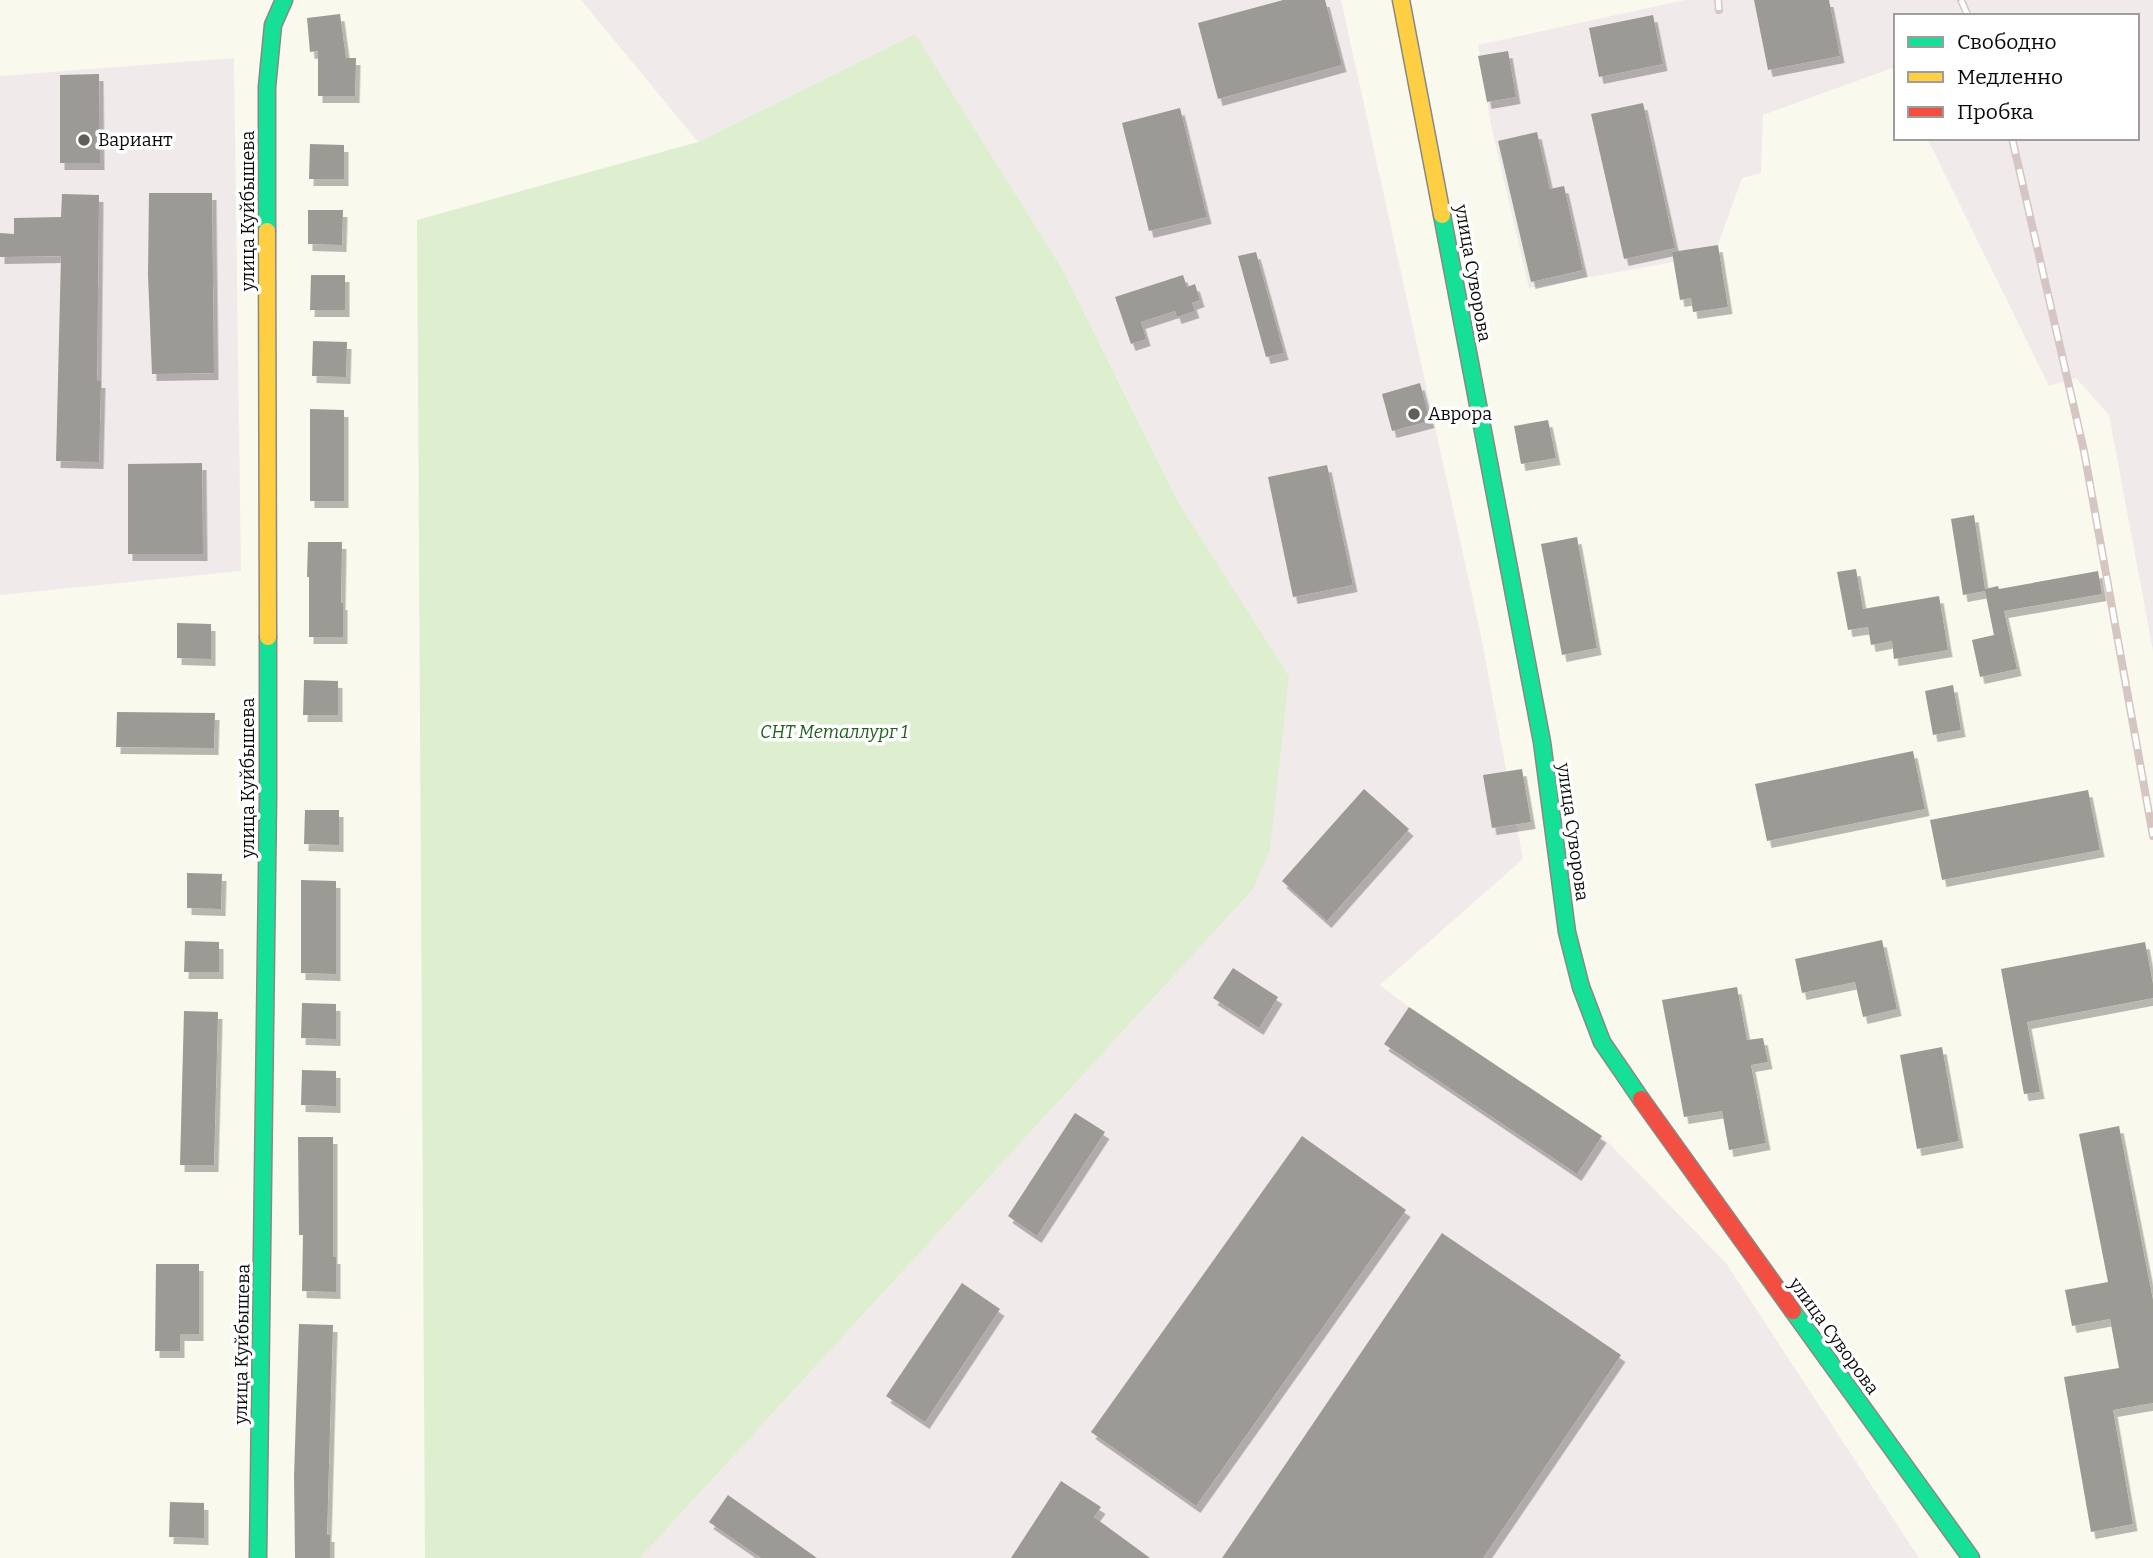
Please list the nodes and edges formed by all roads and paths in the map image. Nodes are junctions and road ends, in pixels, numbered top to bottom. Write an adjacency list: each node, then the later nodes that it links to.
1 (284, 0): 3 (street, улица Куйбышева)
2 (1401, 0): 4 (street, улица Суворова)
3 (258, 1558)
4 (1971, 1558)

